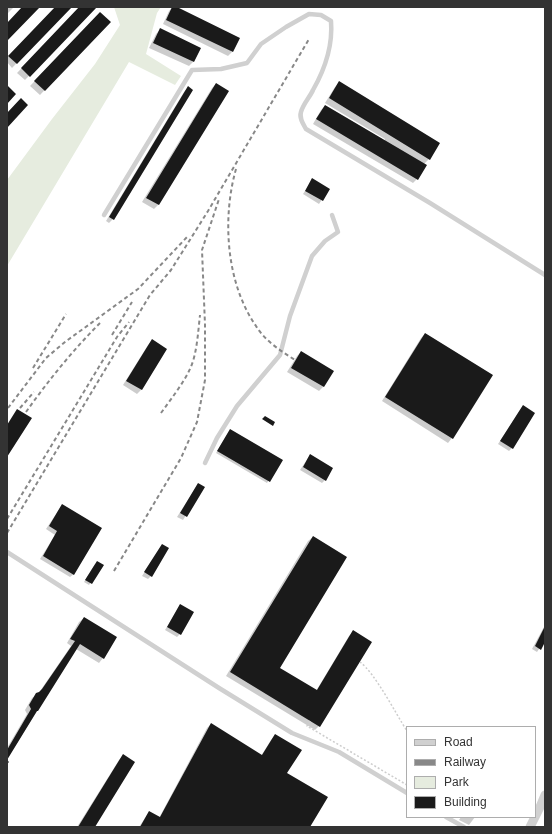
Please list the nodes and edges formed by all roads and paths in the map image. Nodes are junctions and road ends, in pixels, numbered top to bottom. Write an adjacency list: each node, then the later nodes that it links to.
1 (104, 215): 3 (lane)
2 (332, 215): 4 (lane)
3 (545, 275)
4 (205, 463)
5 (7, 552): 10 (lane)
6 (360, 662): 8 (path)
7 (310, 721): 9 (path)
8 (406, 729)
9 (406, 784)
10 (406, 792)
11 (545, 795): 12 (street)
12 (536, 816)
13 (448, 818): 15 (lane)
14 (535, 818): 16 (street)
15 (464, 827)
16 (530, 827)

